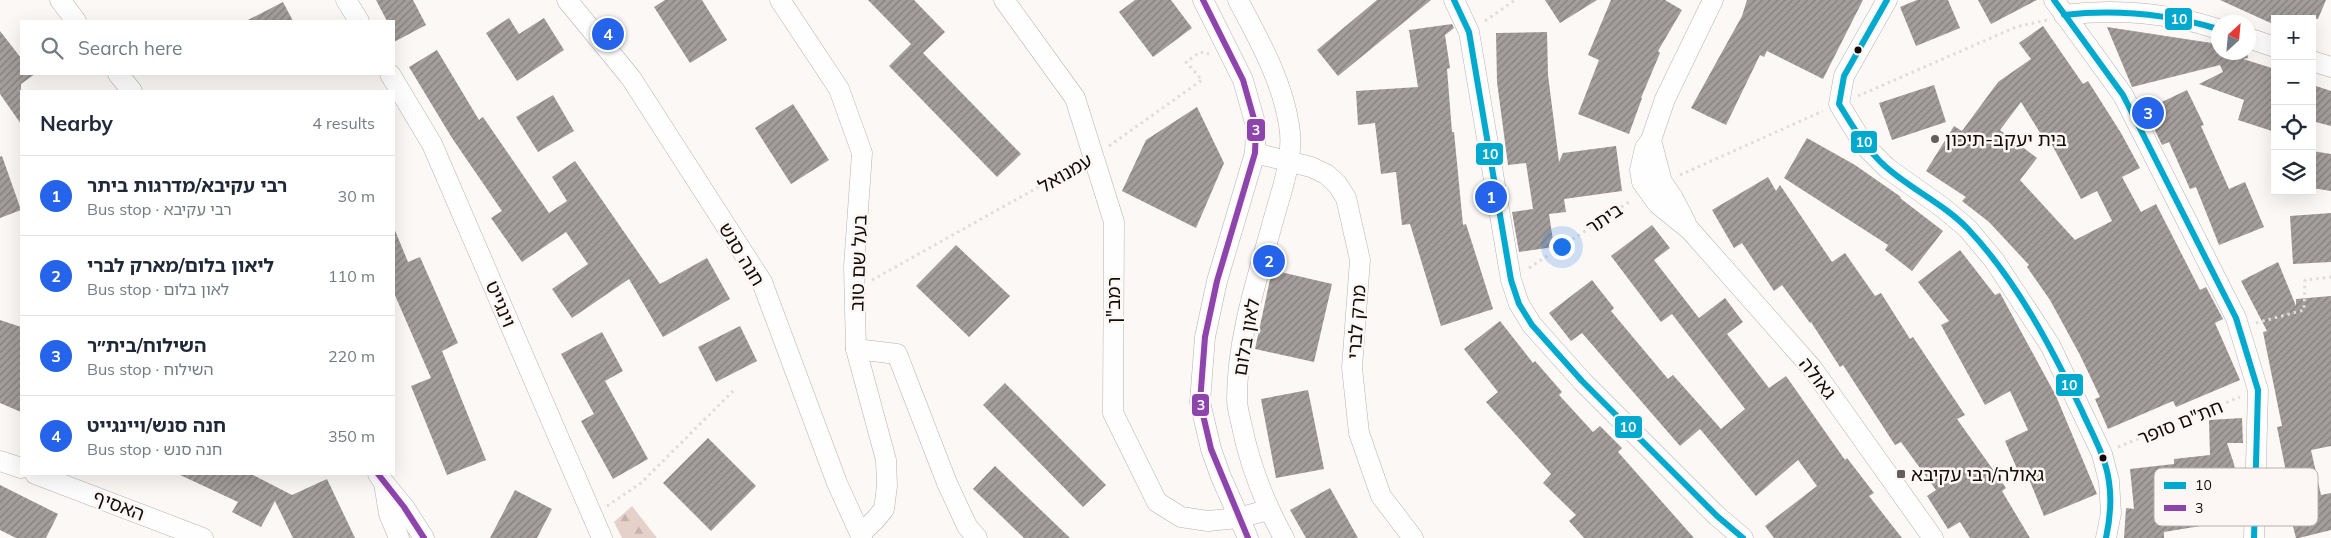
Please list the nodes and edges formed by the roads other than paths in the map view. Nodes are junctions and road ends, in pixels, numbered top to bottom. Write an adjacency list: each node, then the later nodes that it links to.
1 (60, 0): 12 (street)
2 (346, 0): 13 (street)
3 (567, 0): 34 (street, חנה סנש)
4 (780, 0): 26 (street, בעל שם טוב)
5 (1004, 0): 33 (street, רמב"ן)
6 (1203, 0): 23 (street, לאון בלום)
7 (1238, 0): 24 (street, לאון בלום)
8 (1454, 0): 43 (street)
9 (1713, 0): 22 (street, גאולה)
10 (1887, 0): 45 (street)
11 (2059, 8): 14 (street); 29 (street)
12 (75, 20)
13 (358, 20)
14 (2211, 26)
15 (2256, 41): 16 (street)
16 (2271, 46)
17 (2316, 62): 18 (street)
18 (2331, 68)
19 (119, 75): 21 (street)
20 (391, 75): 38 (street, וינגייט)
21 (131, 90)
22 (1651, 140): 25 (street, גאולה); 25 (street, גאולה)
23 (1255, 153): 24 (street, מרק לברי); 33 (street, לאון בלום)
24 (1289, 162): 32 (street, לאון בלום); 42 (street, מרק לברי)
25 (1690, 230): 44 (street, גאולה)
26 (856, 350): 34 (street, בעל שם טוב); 39 (street)
27 (0, 460): 28 (street)
28 (20, 468)
29 (2256, 468)
30 (38, 475): 35 (street, האסיף)
31 (381, 478): 36 (street); 37 (street)
32 (1268, 510): 33 (street, רמב"ן); 41 (street, לאון בלום)
33 (1238, 518): 40 (street, לאון בלום)
34 (861, 536)
35 (203, 538)
36 (399, 538)
37 (424, 538)
38 (602, 538)
39 (977, 538)
40 (1248, 538)
41 (1284, 538)
42 (1413, 538)
43 (1743, 538)
44 (1933, 538)
45 (2106, 538)

